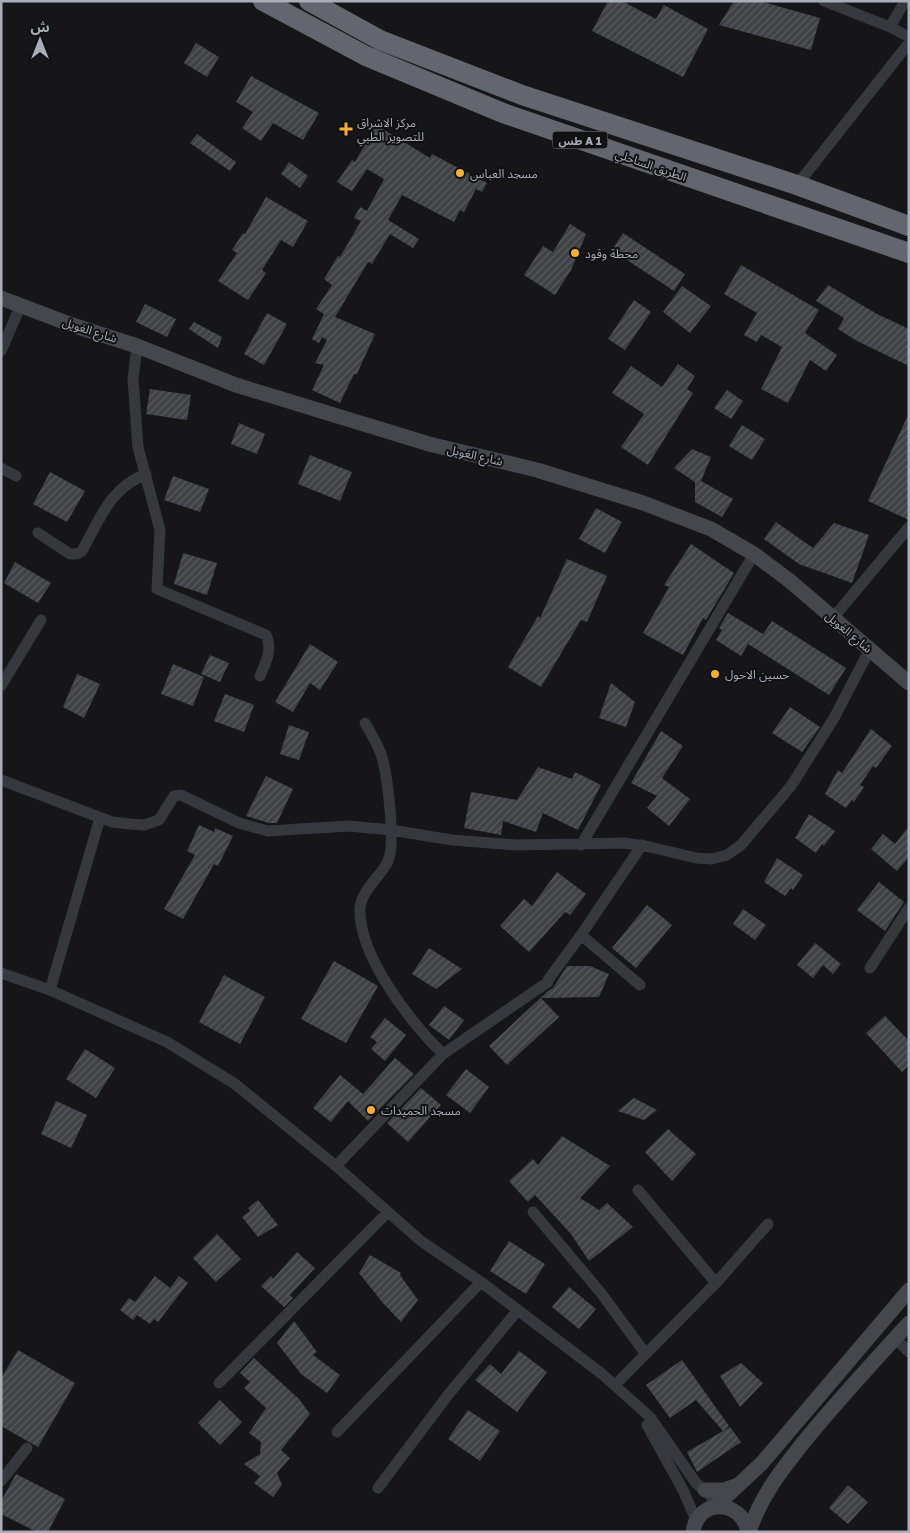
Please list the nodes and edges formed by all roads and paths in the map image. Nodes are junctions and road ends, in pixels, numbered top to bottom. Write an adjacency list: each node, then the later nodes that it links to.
1 (263, 1): 10 (highway, الطريق الساحلي / طس A 1)
2 (309, 1): 8 (highway, طس A 1)
3 (824, 1): 5 (street)
4 (905, 1): 5 (street)
5 (890, 27): 6 (street)
6 (909, 37)
7 (909, 43): 8 (street)
8 (797, 185): 9 (highway, طس A 1)
9 (909, 226)
10 (909, 253)
11 (1, 298): 12 (street, شارع الغويل)
12 (20, 307): 13 (street, شارع الغويل); 14 (street)
13 (137, 346): 16 (street); 20 (street, شارع الغويل)
14 (1, 351)
15 (1, 468): 17 (street)
16 (146, 474): 19 (street); 24 (street)
17 (16, 476)
18 (909, 527): 21 (street)
19 (38, 533)
20 (754, 554): 21 (street, شارع الغويل); 31 (street)
21 (833, 618): 23 (street, شارع الغويل)
22 (41, 620): 26 (street)
23 (870, 649): 25 (street, شارع الغويل); 32 (street)
24 (260, 676)
25 (909, 683)
26 (1, 686)
27 (365, 723): 30 (street)
28 (1, 780): 29 (street)
29 (100, 818): 30 (street); 38 (street)
30 (391, 830): 31 (street); 39 (street)
31 (581, 845): 32 (street)
32 (642, 846): 34 (street)
33 (909, 908): 35 (street)
34 (581, 936): 37 (street); 39 (street)
35 (870, 968)
36 (1, 973): 38 (street)
37 (640, 985)
38 (50, 990): 40 (street)
39 (444, 1054): 40 (street)
40 (336, 1166): 43 (street)
41 (638, 1190): 46 (street)
42 (533, 1212): 52 (street)
43 (387, 1213): 45 (street); 53 (street)
44 (768, 1224): 46 (street)
45 (481, 1282): 48 (street); 56 (street)
46 (716, 1283): 52 (street)
47 (909, 1290): 59 (street)
48 (518, 1310): 54 (street); 60 (street)
49 (909, 1323): 50 (street)
50 (895, 1338): 51 (street); 62 (street)
51 (909, 1352)
52 (645, 1354): 54 (street)
53 (219, 1383)
54 (614, 1385): 55 (street)
55 (636, 1406): 61 (street); 64 (street)
56 (337, 1432)
57 (26, 1448): 58 (street)
58 (1, 1481)
59 (742, 1484): 61 (street); 63 (street)
60 (378, 1488)
61 (706, 1490): 63 (street)
62 (760, 1503): 65 (street); 66 (street)
63 (716, 1506): 64 (street); 65 (street)
64 (695, 1526)
65 (748, 1532)
66 (757, 1532)

